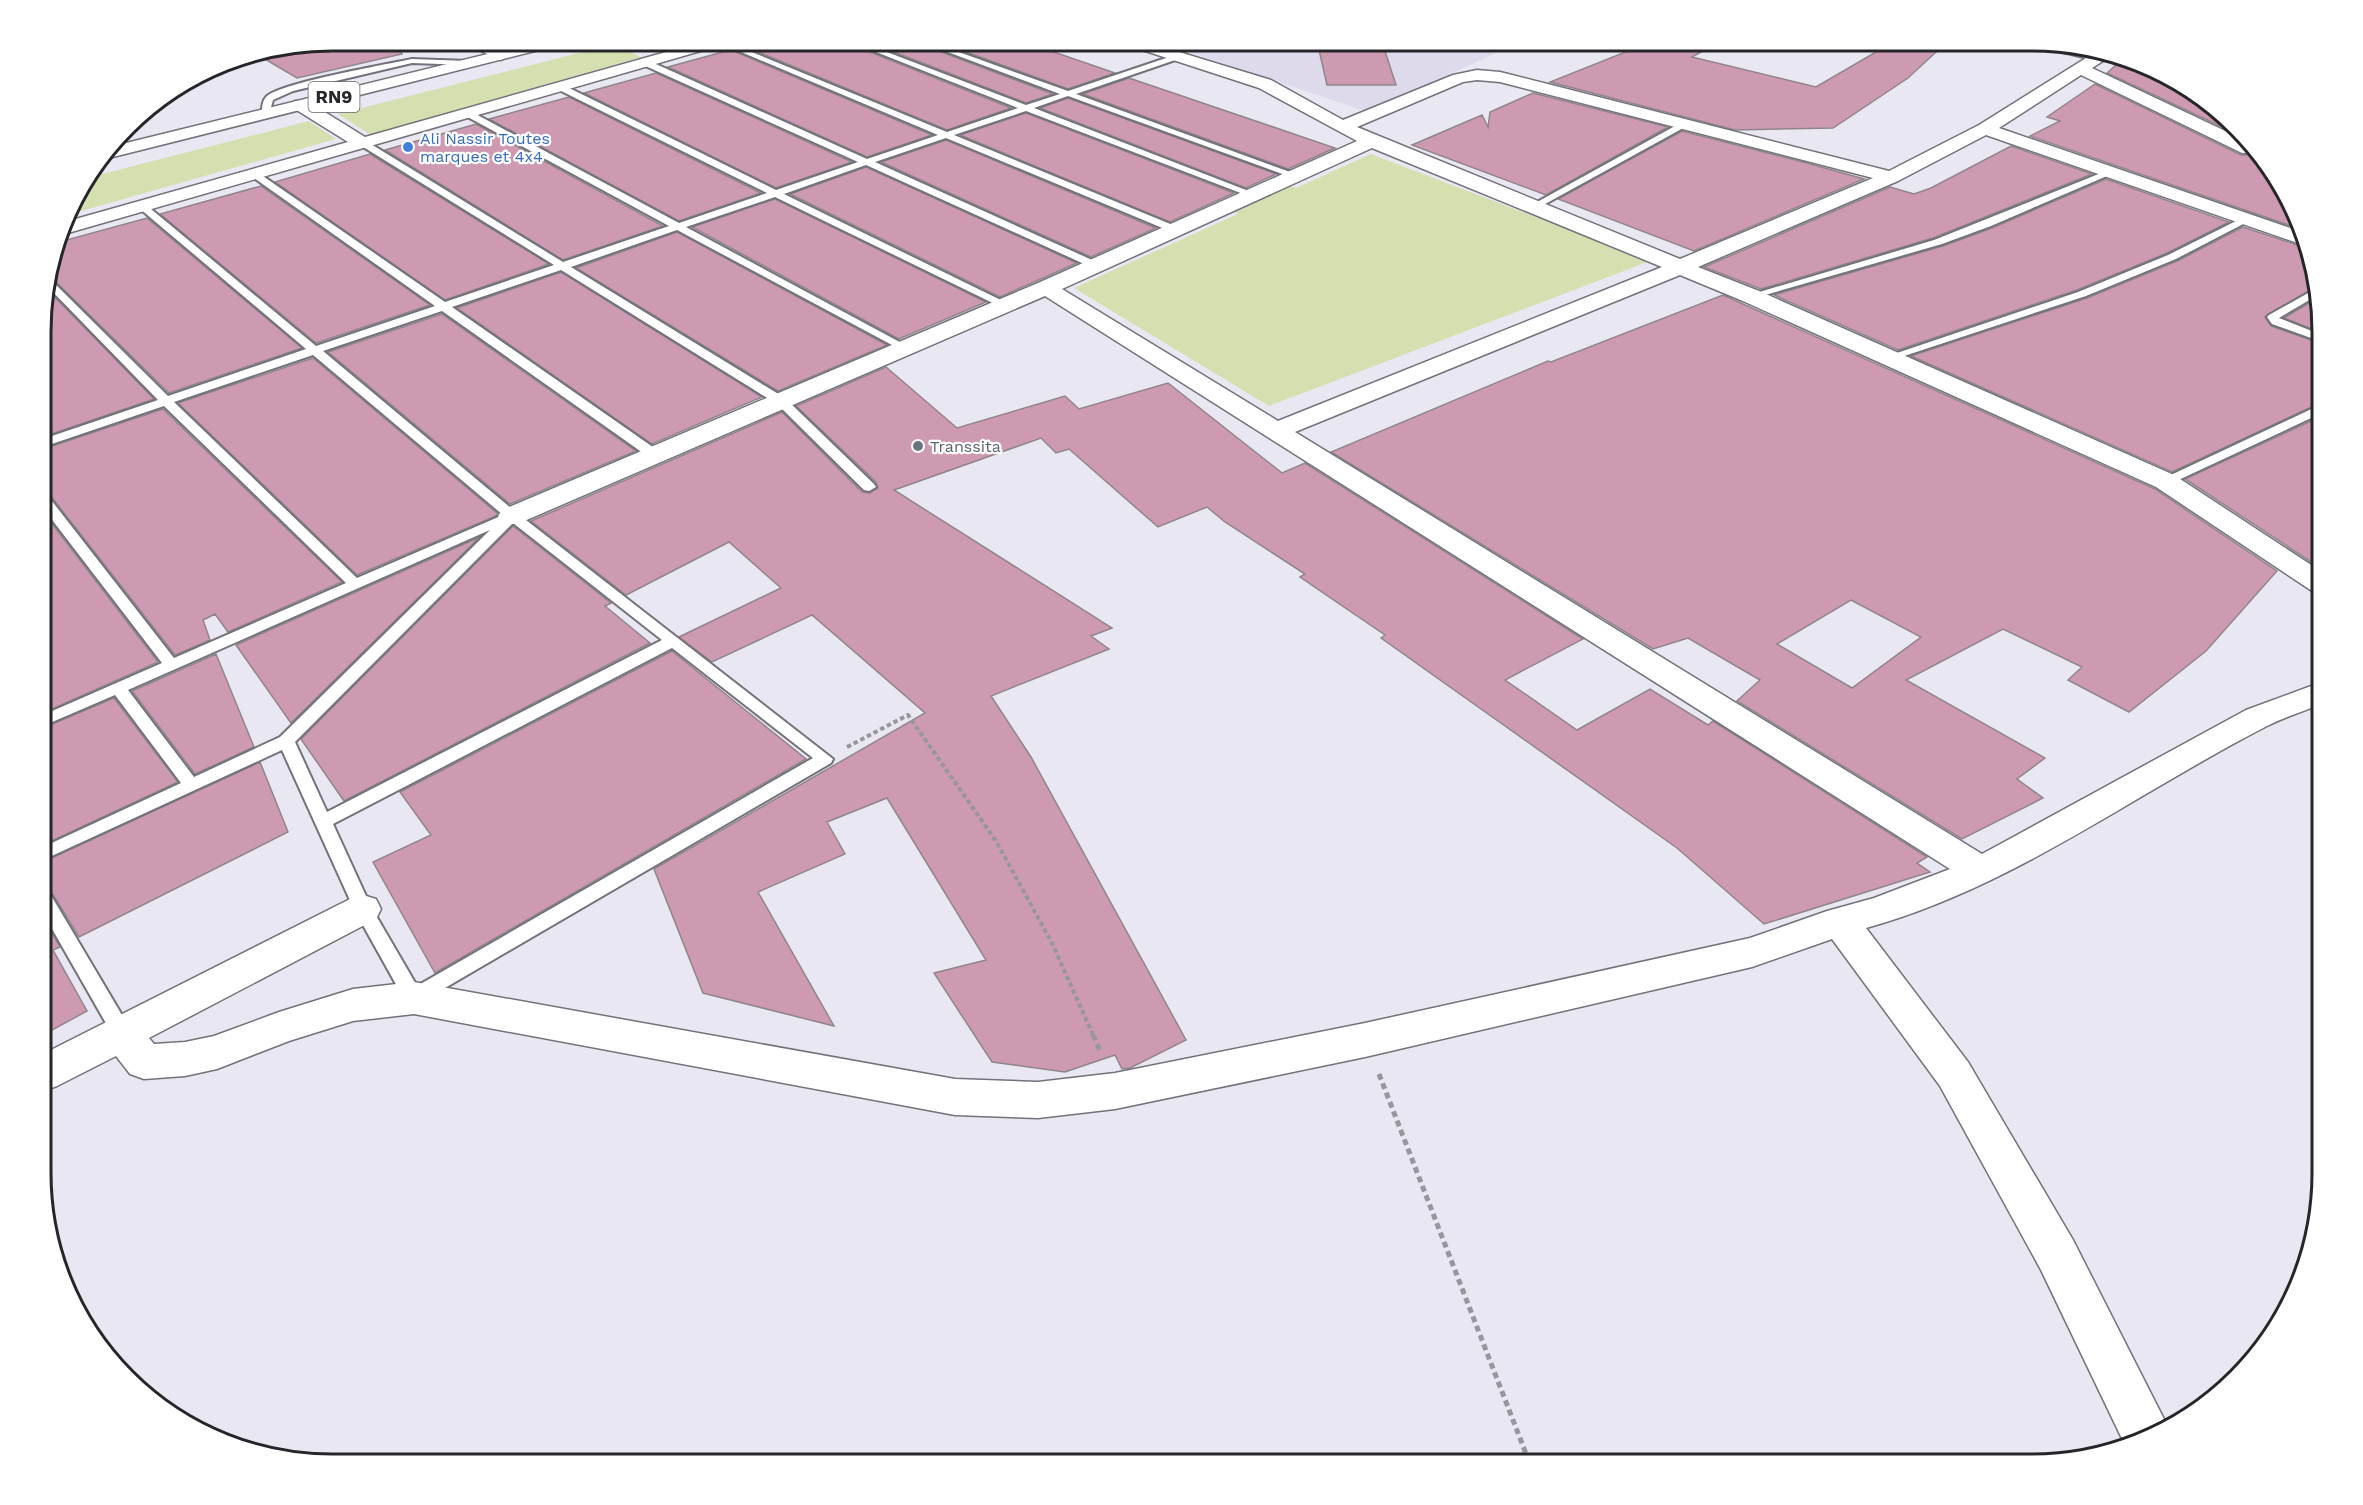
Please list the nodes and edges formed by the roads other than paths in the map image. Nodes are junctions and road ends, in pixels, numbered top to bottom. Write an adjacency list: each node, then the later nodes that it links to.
1 (493, 51): 8 (street)
2 (516, 51): 8 (street, RN9)
3 (684, 51): 11 (street)
4 (744, 51): 23 (lane)
5 (881, 51): 17 (lane)
6 (952, 51): 15 (lane)
7 (1163, 51): 9 (street)
8 (501, 55): 12 (street, RN9)
9 (1178, 56): 15 (lane); 21 (street)
10 (2097, 59): 13 (street)
11 (644, 62): 14 (street); 28 (lane)
12 (468, 63): 16 (street, RN9); 19 (lane)
13 (2081, 69): 22 (street); 27 (street)
14 (558, 86): 18 (street); 33 (lane)
15 (1068, 93): 17 (lane); 31 (lane)
16 (301, 105): 19 (street, RN9); 25 (street)
17 (1027, 107): 23 (lane); 34 (lane)
18 (467, 112): 25 (street); 38 (lane)
19 (266, 113): 26 (street, RN9)
20 (1684, 124): 21 (street); 32 (street); 36 (lane)
21 (1342, 128): 24 (street)
22 (1985, 129): 29 (street); 32 (street)
23 (946, 135): 28 (lane); 40 (lane)
24 (1372, 141): 31 (street); 36 (street)
25 (363, 143): 30 (street); 42 (lane)
26 (123, 144)
27 (2241, 146)
28 (867, 162): 33 (lane); 43 (lane)
29 (2109, 173): 37 (street); 48 (lane)
30 (254, 174): 35 (street); 50 (lane)
31 (1296, 176): 34 (street)
32 (1891, 177): 44 (street)
33 (776, 193): 38 (lane); 49 (lane)
34 (1254, 195): 40 (street)
35 (142, 206): 39 (street); 53 (lane)
36 (1533, 207): 44 (street)
37 (2246, 220): 41 (street); 54 (lane)
38 (678, 226): 42 (lane); 52 (lane)
39 (71, 227)
40 (1176, 230): 43 (street)
41 (2296, 237)
42 (562, 266): 50 (lane); 56 (lane)
43 (1097, 266): 46 (street)
44 (1680, 267): 48 (street); 58 (street)
45 (54, 287): 55 (lane)
46 (1046, 288): 49 (street); 58 (street)
47 (2310, 295): 51 (lane)
48 (1751, 297): 54 (street)
49 (1005, 306): 52 (street)
50 (443, 307): 53 (lane); 60 (lane)
51 (2312, 335)
52 (905, 349): 56 (street)
53 (315, 351): 55 (lane); 64 (lane)
54 (1891, 357): 61 (street)
55 (166, 401): 59 (lane); 66 (lane)
56 (781, 401): 60 (street); 62 (lane)
57 (2312, 413): 61 (lane)
58 (1275, 431): 76 (street)
59 (51, 440)
60 (655, 455): 64 (street)
61 (2165, 481): 65 (street)
62 (869, 487)
63 (51, 509): 68 (lane)
64 (512, 516): 66 (lane); 67 (lane); 72 (lane)
65 (2312, 578)
66 (355, 584): 68 (lane)
67 (673, 641): 74 (lane); 80 (lane)
68 (171, 664): 69 (lane)
69 (117, 687): 71 (lane); 73 (lane)
70 (2312, 696): 76 (street)
71 (51, 717)
72 (286, 741): 73 (lane); 74 (lane)
73 (190, 784): 75 (lane)
74 (323, 822): 77 (lane)
75 (51, 850)
76 (1981, 871): 79 (street)
77 (363, 909): 80 (lane); 81 (street)
78 (51, 911): 81 (lane)
79 (1840, 921): 80 (street); 83 (street)
80 (414, 999): 81 (street)
81 (122, 1033): 82 (street)
82 (51, 1070)
83 (2144, 1431)

